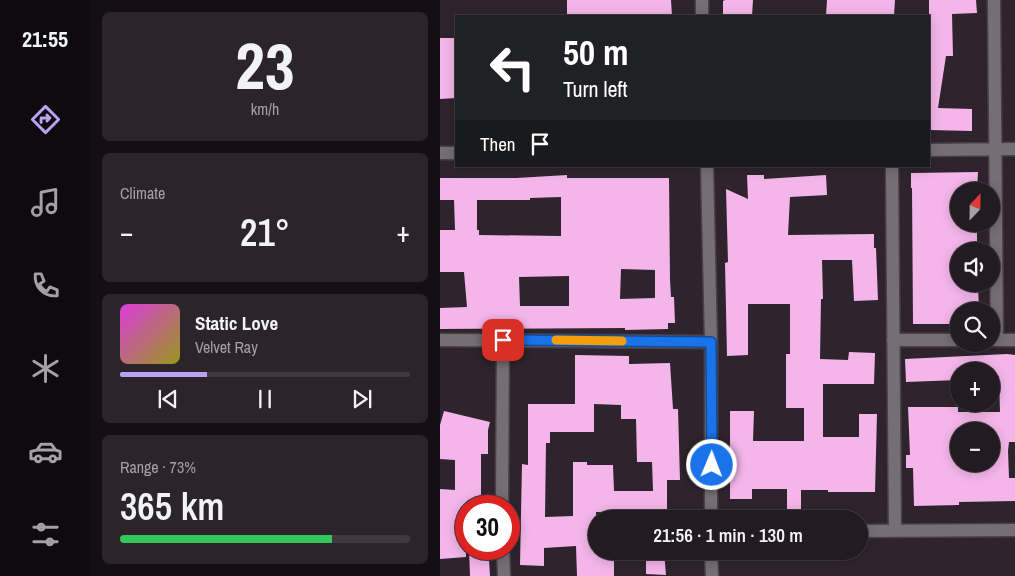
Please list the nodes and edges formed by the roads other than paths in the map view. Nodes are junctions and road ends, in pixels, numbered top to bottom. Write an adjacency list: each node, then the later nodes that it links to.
1 (702, 0): 3 (street)
2 (994, 0): 4 (street)
3 (702, 15)
4 (995, 149): 5 (street); 6 (street); 11 (street)
5 (1015, 149)
6 (930, 150)
7 (455, 152): 8 (street)
8 (440, 153)
9 (707, 167): 18 (street)
10 (892, 167): 14 (street)
11 (994, 302)
12 (440, 340): 13 (street)
13 (503, 340): 18 (street); 19 (street)
14 (893, 340): 15 (street); 23 (street)
15 (950, 340)
16 (1000, 340): 17 (street)
17 (1015, 340)
18 (711, 342): 20 (street)
19 (502, 495)
20 (711, 510)
21 (1015, 530): 23 (street)
22 (868, 531): 23 (street)
23 (895, 531)
24 (503, 560): 26 (street)
25 (712, 560): 27 (street)
26 (504, 576)
27 (712, 576)

